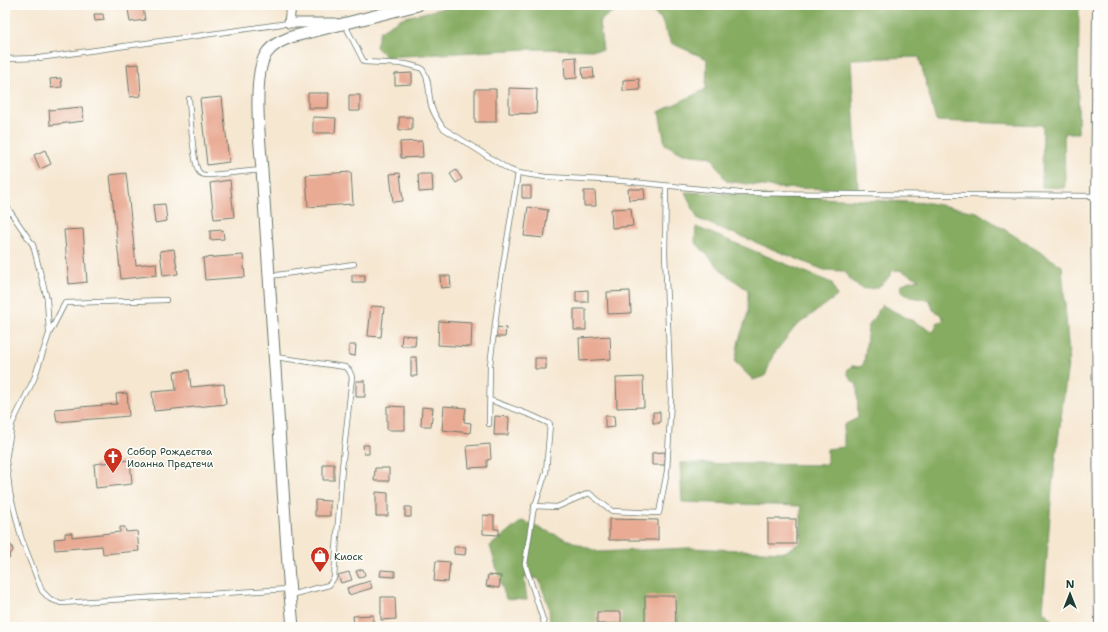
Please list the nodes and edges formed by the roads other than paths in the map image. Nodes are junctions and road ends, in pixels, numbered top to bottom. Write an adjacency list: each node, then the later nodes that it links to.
1 (290, 5): 4 (street)
2 (418, 5): 5 (street)
3 (1100, 5): 11 (main road)
4 (289, 23): 5 (street); 6 (lane)
5 (344, 23): 8 (street); 9 (lane)
6 (5, 59)
7 (189, 99): 8 (lane)
8 (262, 170): 14 (street)
9 (518, 173): 10 (lane); 18 (lane)
10 (666, 186): 11 (lane); 20 (lane)
11 (1098, 196): 24 (main road)
12 (5, 204): 16 (lane)
13 (354, 264): 14 (lane)
14 (268, 276): 17 (street)
15 (166, 300): 16 (lane)
16 (49, 334): 21 (lane)
17 (273, 357): 21 (street); 21 (lane)
18 (490, 400): 19 (lane); 20 (lane)
19 (489, 424)
20 (534, 506): 22 (lane)
21 (289, 592): 23 (street)
22 (544, 622)
23 (293, 627)
24 (1102, 627)

